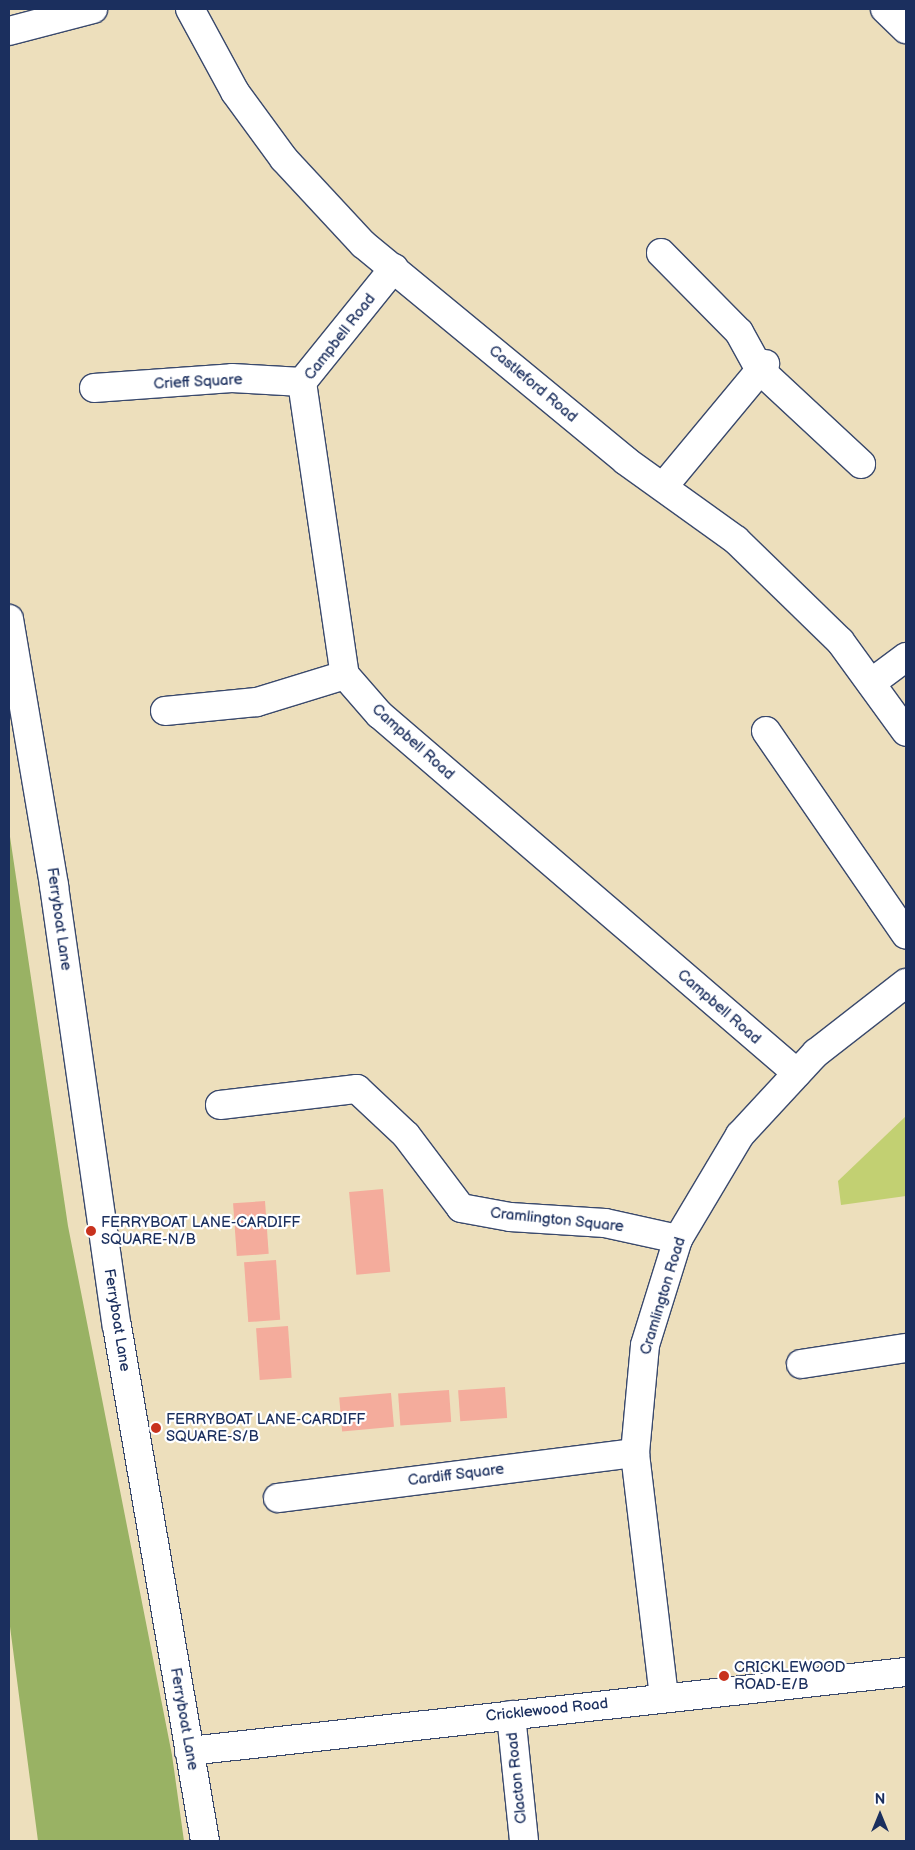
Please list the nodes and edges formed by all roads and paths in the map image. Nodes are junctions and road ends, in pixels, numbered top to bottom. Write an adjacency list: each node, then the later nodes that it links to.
1 (93, 9): 5 (street)
2 (190, 9): 7 (street, Castleford Road)
3 (885, 9): 4 (street)
4 (906, 30)
5 (9, 31)
6 (661, 253): 8 (street)
7 (394, 268): 9 (street, Campbell Road); 12 (street, Castleford Road)
8 (762, 367): 11 (street); 12 (street)
9 (302, 382): 10 (street, Crieff Square); 15 (street, Campbell Road)
10 (94, 388)
11 (861, 464)
12 (663, 487): 16 (street, Castleford Road)
13 (9, 619): 32 (street, Ferryboat Lane)
14 (906, 657): 16 (street)
15 (345, 675): 17 (street); 22 (street, Campbell Road)
16 (871, 684): 19 (street, Castleford Road)
17 (165, 711)
18 (766, 732): 20 (street)
19 (906, 732)
20 (906, 935)
21 (906, 983): 22 (street, Cramlington Road)
22 (797, 1073): 24 (street, Cramlington Road)
23 (220, 1104): 24 (street, Cramlington Square)
24 (678, 1239): 27 (street, Cramlington Road)
25 (906, 1348): 26 (street)
26 (800, 1364)
27 (635, 1453): 28 (street, Cardiff Square); 30 (street, Cramlington Road)
28 (278, 1498)
29 (906, 1672): 30 (street, Cricklewood Road)
30 (664, 1697): 31 (street, Cricklewood Road)
31 (511, 1714): 32 (street, Cricklewood Road); 34 (street, Clacton Road)
32 (189, 1751): 33 (street, Ferryboat Lane)
33 (205, 1841)
34 (524, 1841)

